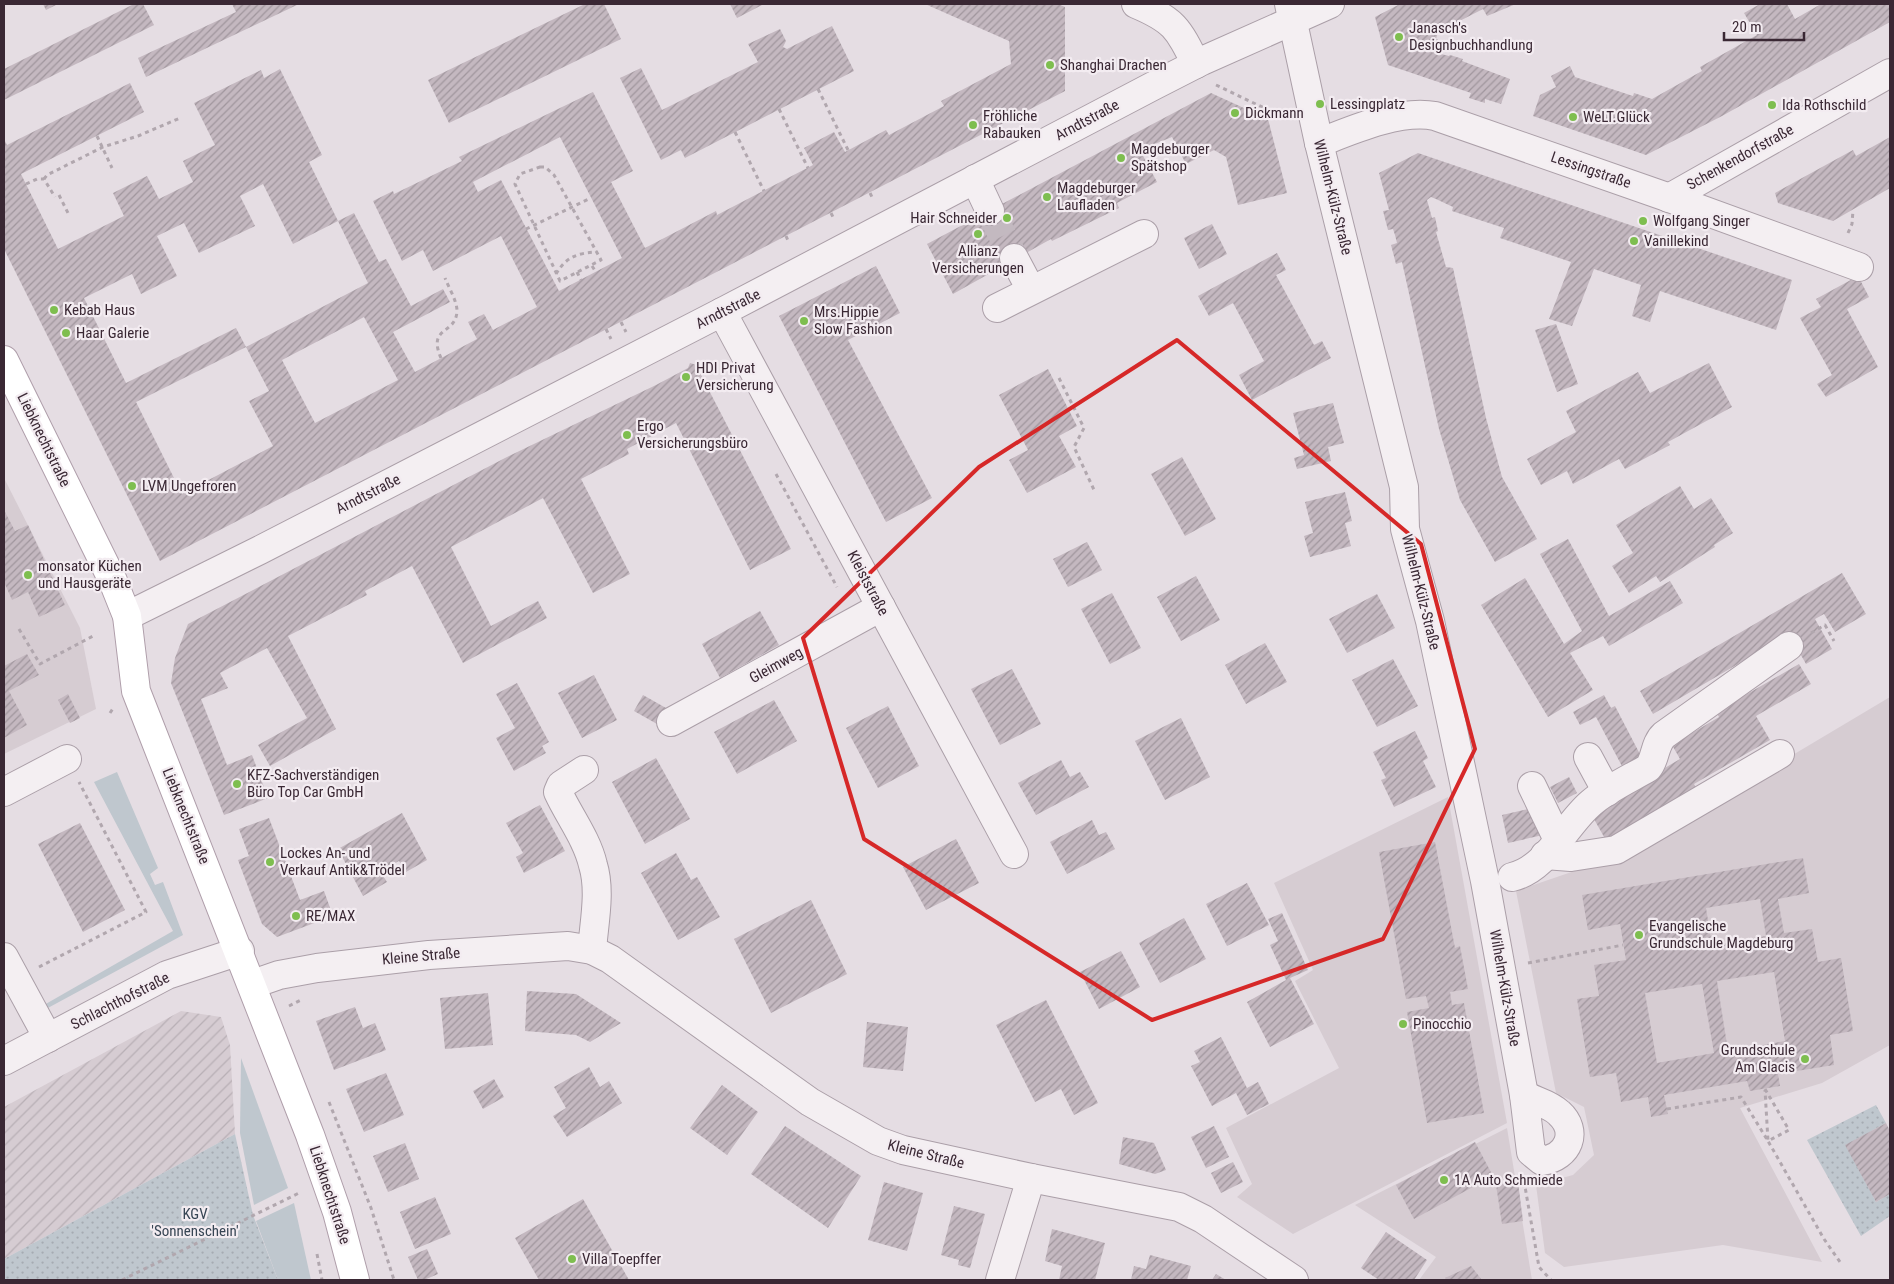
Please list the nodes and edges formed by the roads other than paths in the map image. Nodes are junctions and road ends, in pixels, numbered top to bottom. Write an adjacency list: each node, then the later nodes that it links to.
1 (1136, 4): 4 (street)
2 (1330, 4): 3 (street, Arndtstraße)
3 (1291, 12): 4 (street, Arndtstraße); 6 (street, Wilhelm-Külz-Straße)
4 (1190, 67): 7 (street, Arndtstraße)
5 (1890, 73): 8 (street, Schenkendorfstraße)
6 (1318, 138): 8 (street, Lessingstraße); 37 (street, Wilhelm-Külz-Straße)
7 (974, 179): 9 (street); 15 (street, Arndtstraße)
8 (1669, 198): 12 (street, Lessingstraße)
9 (990, 210)
10 (1144, 234): 13 (street)
11 (1014, 258): 13 (street)
12 (1859, 267)
13 (1030, 290): 14 (street)
14 (997, 308)
15 (722, 312): 17 (street, Kleiststraße); 18 (street, Arndtstraße)
16 (4, 360): 18 (main road, Liebknechtstraße)
17 (881, 607): 20 (street, Gleimweg); 29 (street, Kleiststraße)
18 (127, 616): 32 (main road, Liebknechtstraße)
19 (1789, 646): 27 (street)
20 (671, 722)
21 (1780, 754): 28 (street)
22 (1588, 756): 27 (street)
23 (67, 759): 26 (street)
24 (584, 770): 31 (street)
25 (1532, 786): 28 (street)
26 (4, 792)
27 (1607, 792): 28 (street)
28 (1552, 847): 30 (street)
29 (1014, 854)
30 (1512, 877)
31 (592, 950): 34 (street, Kleine Straße); 38 (street, Kleine Straße)
32 (240, 951): 34 (main road, Liebknechtstraße); 35 (street, Schlachthofstraße)
33 (10, 968): 35 (street)
34 (252, 984): 39 (main road, Liebknechtstraße)
35 (48, 1038): 36 (street, Schlachthofstraße)
36 (4, 1060)
37 (1524, 1095)
38 (1031, 1178): 40 (street); 41 (street, Kleine Straße)
39 (355, 1280)
40 (1000, 1280)
41 (1294, 1280)

